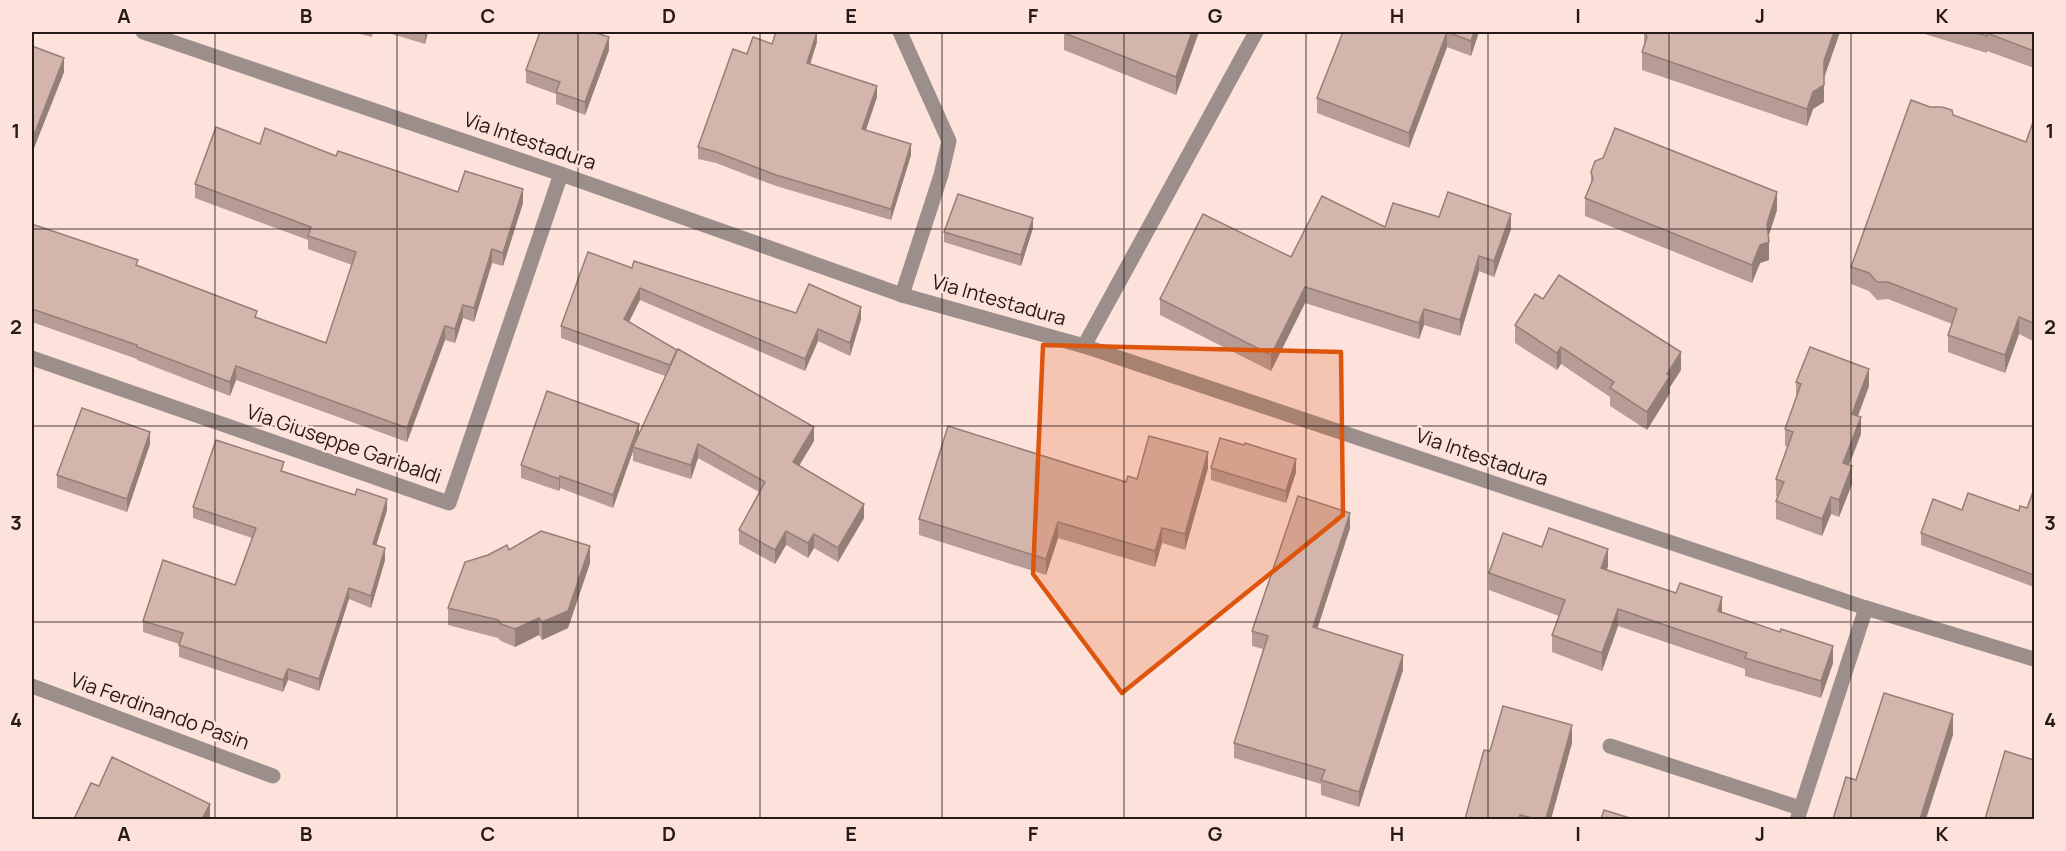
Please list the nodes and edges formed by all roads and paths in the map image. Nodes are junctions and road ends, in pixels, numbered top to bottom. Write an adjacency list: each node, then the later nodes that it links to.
1 (143, 32): 4 (street, Via Intestadura)
2 (900, 32): 5 (street, Via Intestadura)
3 (1256, 32): 6 (street, Via Intestadura)
4 (561, 174): 5 (street, Via Intestadura); 7 (street, Via Giuseppe Garibaldi)
5 (902, 295): 6 (street, Via Intestadura)
6 (1084, 346): 8 (street, Via Intestadura)
7 (32, 358)
8 (1866, 608): 9 (street, Via Intestadura); 13 (street)
9 (2034, 659)
10 (32, 686): 12 (street, Via Ferdinando Pasin)
11 (1610, 746): 13 (street)
12 (273, 776)
13 (1799, 814)

